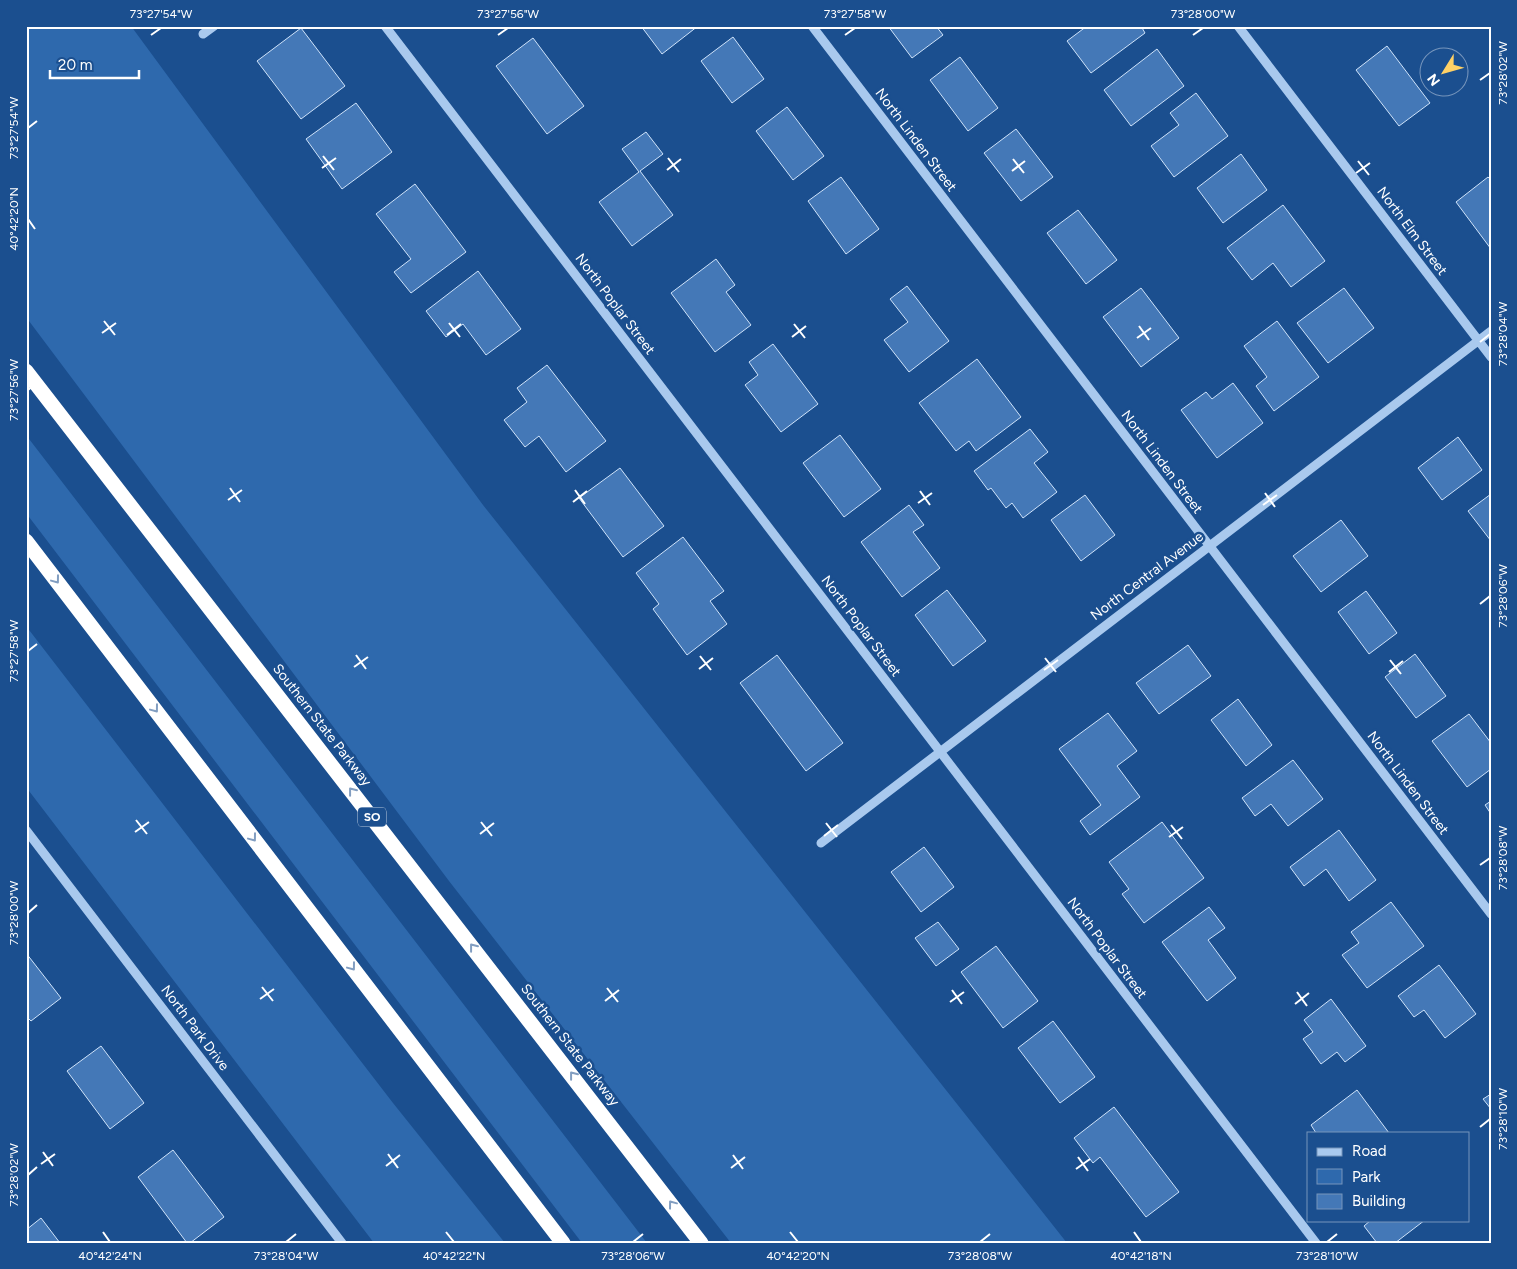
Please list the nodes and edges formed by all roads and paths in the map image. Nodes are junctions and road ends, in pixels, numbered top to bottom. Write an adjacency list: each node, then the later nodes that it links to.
1 (214, 26): 5 (street)
2 (385, 26): 12 (street, North Poplar Street)
3 (812, 26): 11 (street, North Linden Street)
4 (1238, 26): 7 (street, North Elm Street)
5 (203, 34)
6 (1491, 331): 7 (street, North Central Avenue)
7 (1478, 340): 8 (street, North Elm Street); 11 (street, North Central Avenue)
8 (1491, 357)
9 (26, 371): 18 (highway, Southern State Parkway / SO, one-way to 9)
10 (26, 541): 17 (highway, one-way to 17)
11 (1209, 546): 12 (street, North Central Avenue); 15 (street, North Linden Street)
12 (940, 752): 14 (street, North Central Avenue); 19 (street, North Poplar Street)
13 (26, 830): 16 (street, North Park Drive)
14 (821, 843)
15 (1491, 914)
16 (342, 1243)
17 (563, 1243)
18 (702, 1243)
19 (1316, 1243)

